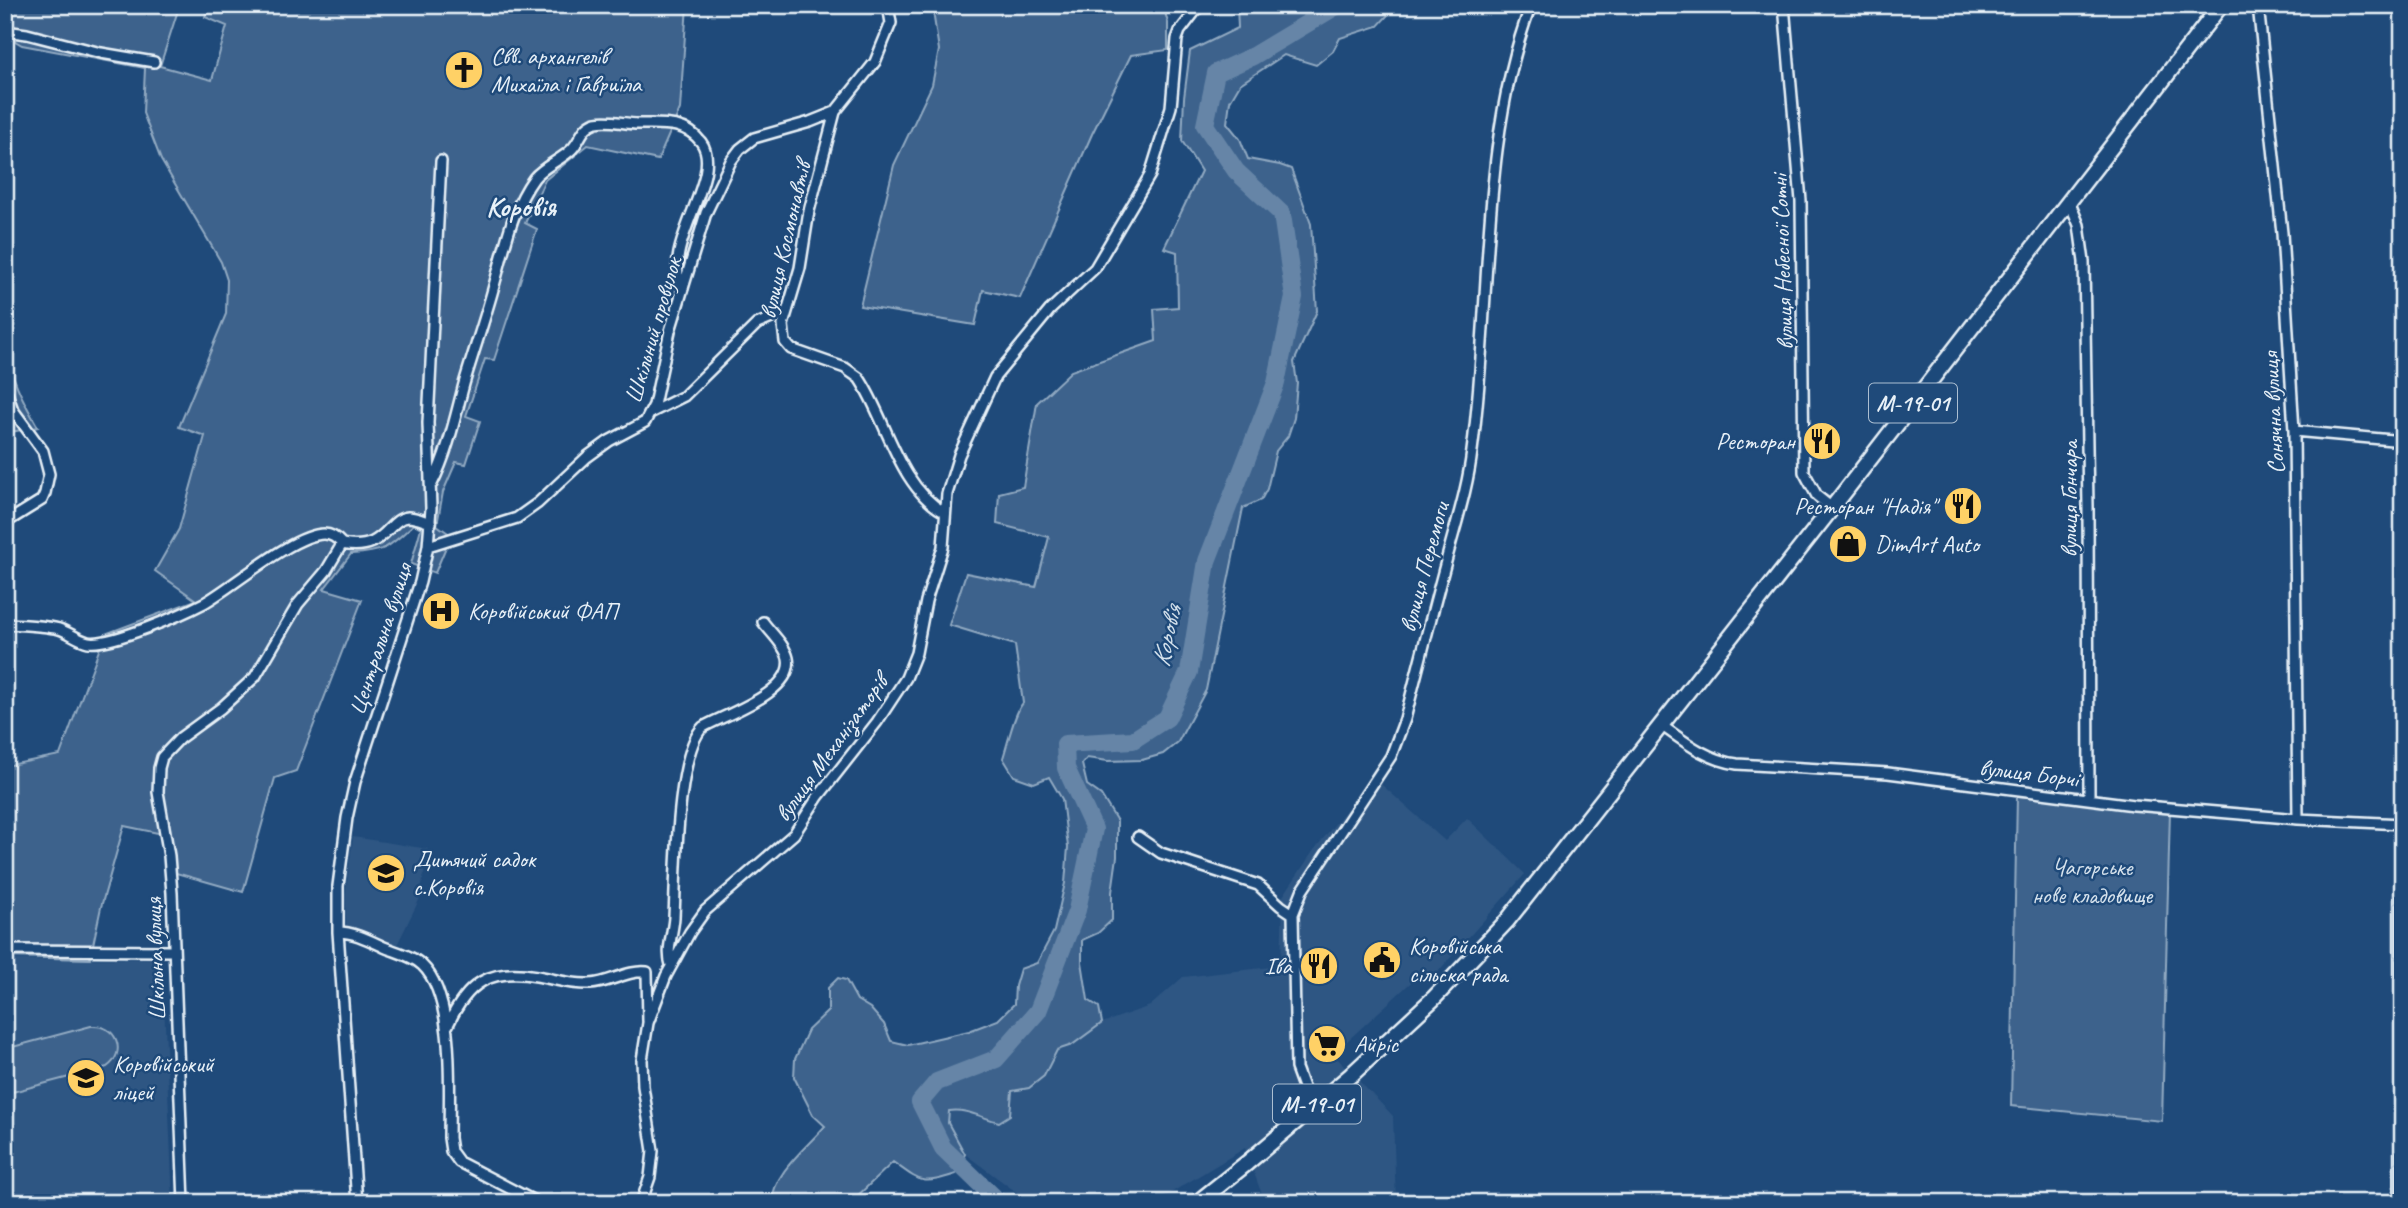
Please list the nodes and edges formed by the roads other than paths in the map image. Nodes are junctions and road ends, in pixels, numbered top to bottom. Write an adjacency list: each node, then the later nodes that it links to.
1 (888, 5): 9 (street, вулиця Космонавтів)
2 (1200, 5): 20 (street, вулиця Механізаторів)
3 (1531, 5): 32 (street, вулиця Перемоги)
4 (1784, 5): 19 (street, вулиця Небесної Сотні)
5 (2221, 5): 11 (main road, М-19-01)
6 (2258, 5): 16 (street, Сонячна вулиця)
7 (5, 31): 8 (street)
8 (154, 61)
9 (835, 112): 12 (street, Шкільний провулок); 13 (street, вулиця Космонавтів)
10 (441, 161): 18 (street)
11 (2069, 201): 19 (main road, М-19-01); 28 (street, вулиця Гончара)
12 (683, 289): 15 (street, Шкільний провулок); 18 (street, Центральна вулиця)
13 (786, 312): 15 (street); 20 (street, вулиця Космонавтів)
14 (5, 388): 21 (street)
15 (652, 412): 24 (street, Шкільний провулок)
16 (2294, 431): 17 (street); 29 (street, Сонячна вулиця)
17 (2403, 442)
18 (431, 486): 22 (street, Центральна вулиця)
19 (1832, 508): 27 (main road, М-19-01)
20 (944, 512): 36 (street, вулиця Механізаторів)
21 (5, 523)
22 (431, 523): 23 (street); 24 (street, Центральна вулиця)
23 (342, 544): 26 (street); 35 (street, Шкільна вулиця)
24 (428, 546): 33 (street, Центральна вулиця)
25 (763, 622): 36 (street, вулиця Механізаторів)
26 (5, 624)
27 (1661, 725): 28 (street, вулиця Борчі); 39 (main road, М-19-01)
28 (2089, 799): 29 (street, вулиця Борчі)
29 (2298, 820): 30 (street, вулиця Борчі)
30 (2402, 824): 45 (street)
31 (1138, 837): 32 (street)
32 (1293, 914): 39 (street, вулиця Перемоги)
33 (338, 932): 38 (street); 41 (street, Центральна вулиця)
34 (5, 950): 35 (street)
35 (173, 951): 40 (street, Шкільна вулиця)
36 (671, 965): 37 (street, вулиця Механізаторів)
37 (648, 1023): 38 (street); 43 (street, вулиця Механізаторів)
38 (447, 1026): 42 (street)
39 (1311, 1108): 44 (main road, М-19-01)
40 (184, 1203)
41 (357, 1203)
42 (538, 1203)
43 (641, 1203)
44 (1196, 1203)
45 (2402, 1203)

